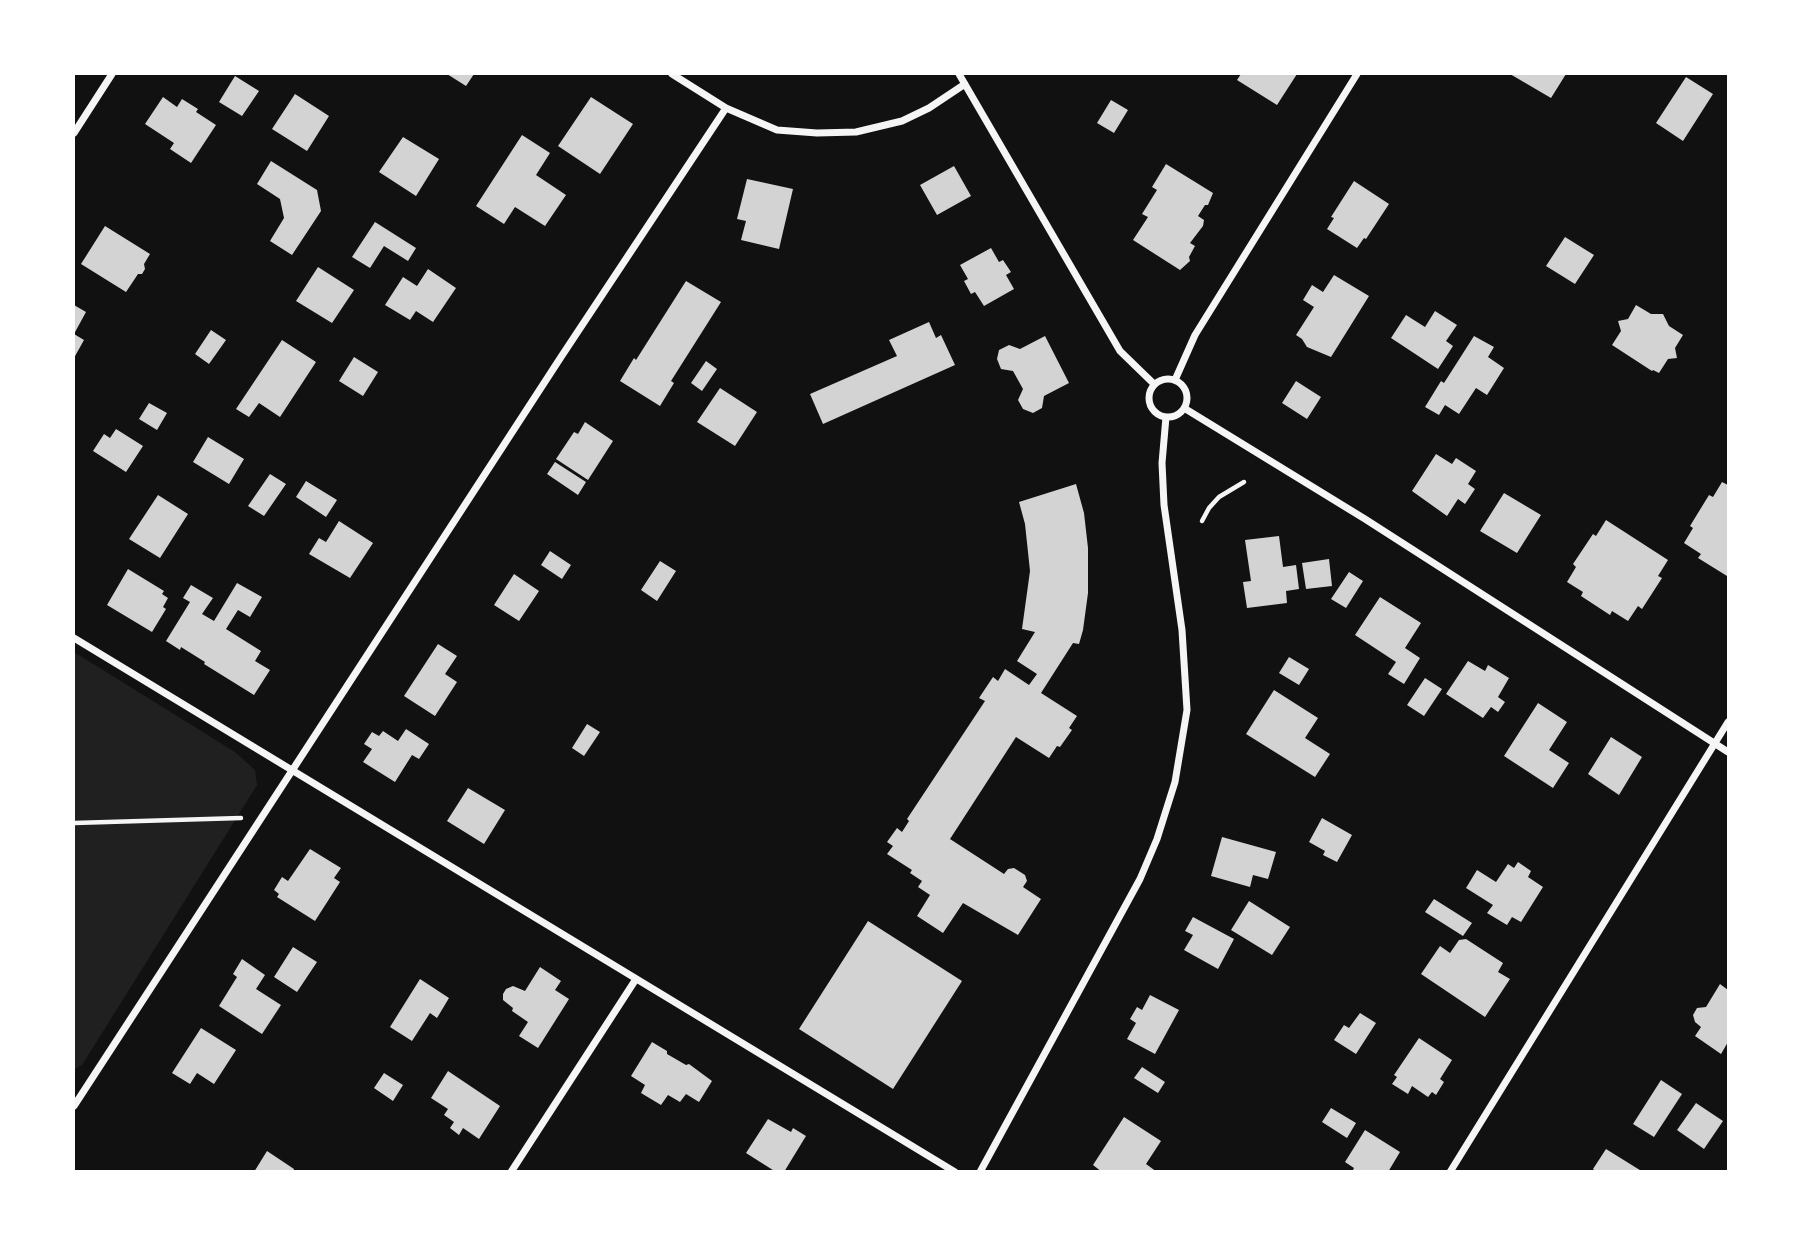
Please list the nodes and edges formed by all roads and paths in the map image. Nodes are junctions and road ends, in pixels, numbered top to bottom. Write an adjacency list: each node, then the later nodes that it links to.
1 (112, 74): 7 (street)
2 (672, 74): 6 (street)
3 (959, 74): 5 (street)
4 (1357, 74): 8 (street)
5 (965, 84): 6 (street); 9 (street)
6 (726, 108): 18 (street)
7 (74, 133)
8 (1175, 380): 9 (street); 10 (street)
9 (1154, 384): 11 (street)
10 (1184, 408): 11 (street); 16 (street)
11 (1166, 417): 25 (street)
12 (1244, 482): 13 (path)
13 (1202, 522)
14 (74, 638): 18 (street)
15 (1728, 722): 16 (street)
16 (1715, 744): 17 (street); 26 (street)
17 (1728, 752)
18 (294, 770): 19 (street); 21 (street)
19 (261, 817): 20 (path); 22 (street)
20 (74, 823)
21 (636, 979): 23 (street); 24 (street)
22 (75, 1102)
23 (511, 1171)
24 (955, 1171)
25 (980, 1171)
26 (1450, 1171)

